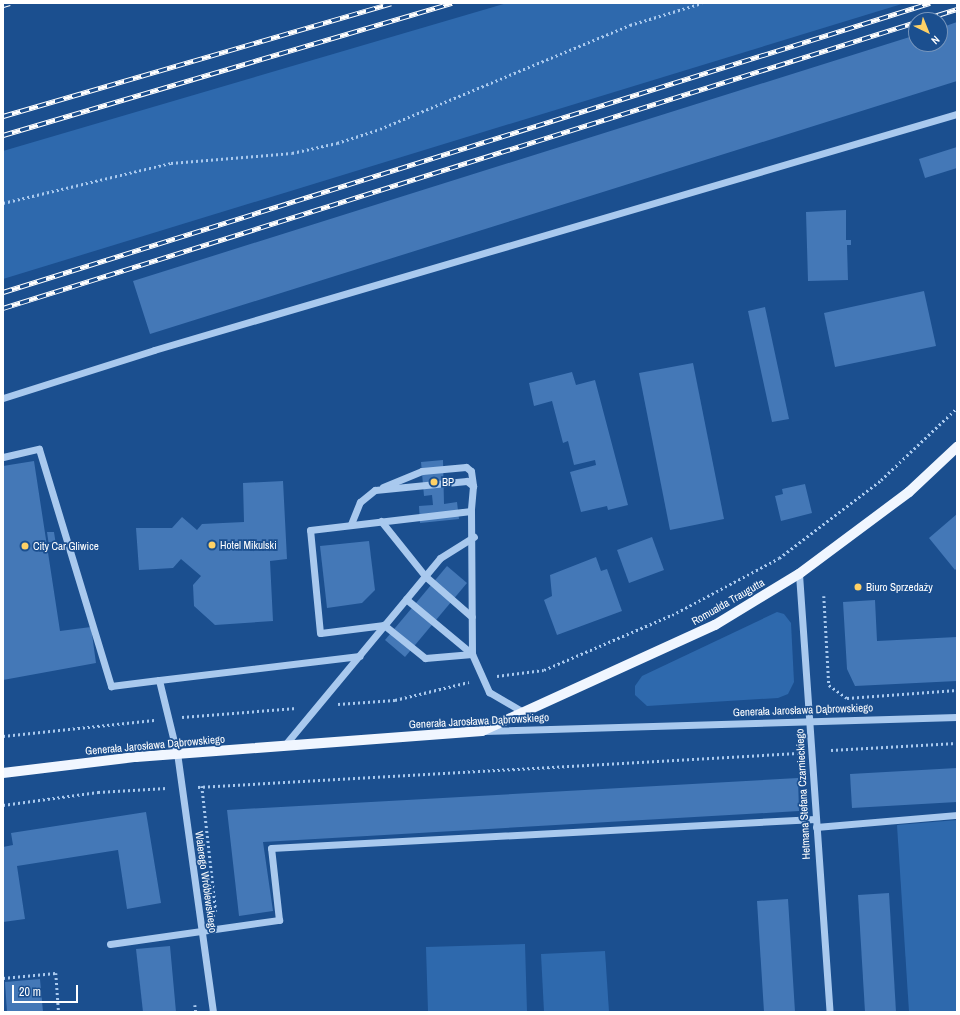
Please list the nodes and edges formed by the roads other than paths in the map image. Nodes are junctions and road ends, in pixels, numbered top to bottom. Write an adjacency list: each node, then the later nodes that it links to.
1 (957, 114): 2 (street)
2 (3, 398)
3 (957, 447): 11 (main road, Romualda Traugutta)
4 (3, 457): 18 (street)
5 (473, 486): 6 (street); 6 (street); 7 (street)
6 (375, 490): 9 (street)
7 (471, 511): 8 (street); 10 (street)
8 (381, 521): 9 (street); 12 (street)
9 (351, 524): 15 (street)
10 (474, 537): 12 (street); 14 (street)
11 (799, 574): 19 (main road, Romualda Traugutta); 21 (street, Hetmana Stefana Czarnieckiego)
12 (425, 576): 13 (street); 14 (street)
13 (406, 599): 15 (street); 16 (street)
14 (472, 617): 16 (street)
15 (384, 625): 16 (street); 17 (street)
16 (472, 654): 19 (street)
17 (360, 656): 18 (street); 23 (street)
18 (158, 680): 24 (street, Walerego Wróblewskiego)
19 (525, 713): 22 (main road, Romualda Traugutta)
20 (957, 717): 21 (street, Generała Jarosława Dąbrowskiego)
21 (809, 722): 22 (street, Generała Jarosława Dąbrowskiego); 27 (street, Hetmana Stefana Czarnieckiego)
22 (482, 732): 23 (main road, Generała Jarosława Dąbrowskiego)
23 (284, 746): 24 (main road, Generała Jarosława Dąbrowskiego)
24 (177, 754): 25 (main road, Generała Jarosława Dąbrowskiego); 29 (street, Walerego Wróblewskiego)
25 (3, 773)
26 (957, 815): 28 (street)
27 (815, 819): 28 (street, Hetmana Stefana Czarnieckiego); 29 (street)
28 (816, 827): 32 (street, Hetmana Stefana Czarnieckiego)
29 (202, 931): 30 (street); 31 (street, Walerego Wróblewskiego)
30 (110, 944)
31 (213, 1012)
32 (830, 1012)

